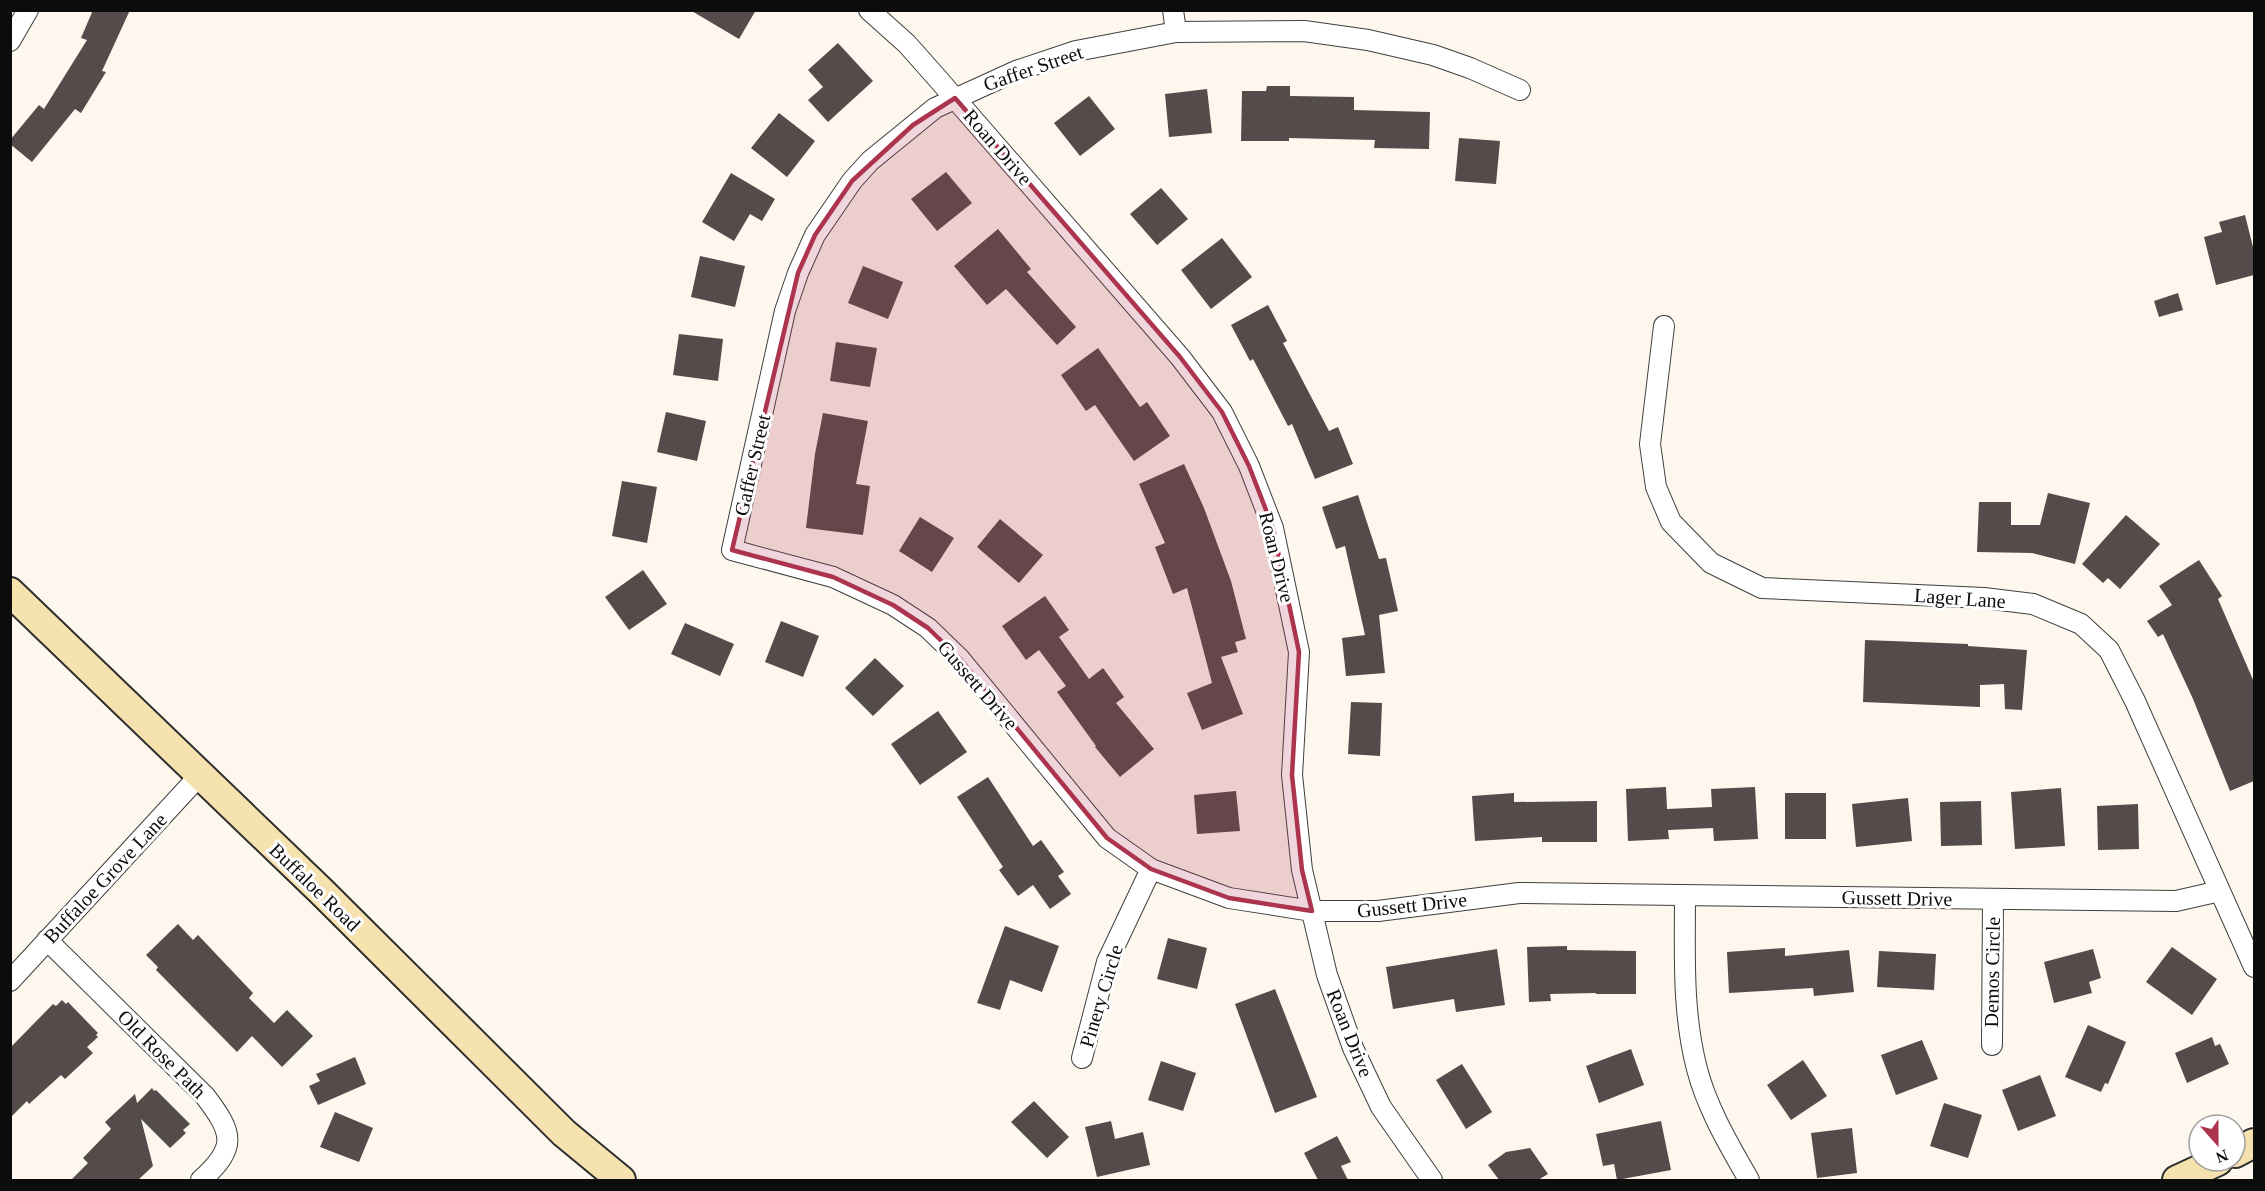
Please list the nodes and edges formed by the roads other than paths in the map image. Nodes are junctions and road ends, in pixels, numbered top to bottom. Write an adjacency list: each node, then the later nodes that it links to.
1 (28, 10): 5 (street)
2 (869, 10): 7 (street, Roan Drive)
3 (1173, 10): 4 (street)
4 (1176, 32): 6 (street, Gaffer Street); 7 (street, Gaffer Street)
5 (10, 41)
6 (1520, 90)
7 (955, 98): 9 (street, Gaffer Street); 16 (street, Roan Drive)
8 (1664, 326): 13 (street, Lager Lane)
9 (732, 550): 12 (street, Gussett Drive)
10 (10, 592): 11 (street, Buffaloe Road)
11 (200, 775): 17 (street, Buffaloe Grove Lane); 24 (street, Buffaloe Road)
12 (1151, 869): 16 (street, Gussett Drive); 21 (street, Pinery Circle)
13 (2220, 891): 15 (street, Gussett Drive); 18 (street, Lager Lane)
14 (1685, 896): 15 (street, Gussett Drive); 16 (street, Gussett Drive); 26 (street)
15 (1993, 899): 20 (street, Demos Circle)
16 (1312, 911): 25 (street, Roan Drive)
17 (48, 940): 19 (street, Buffaloe Grove Lane); 23 (street, Old Rose Path)
18 (2254, 967)
19 (10, 981)
20 (1992, 1045)
21 (1082, 1058)
22 (2192, 1173): 27 (street)
23 (201, 1180)
24 (621, 1180)
25 (1432, 1180)
26 (1749, 1180)
27 (2177, 1180)

